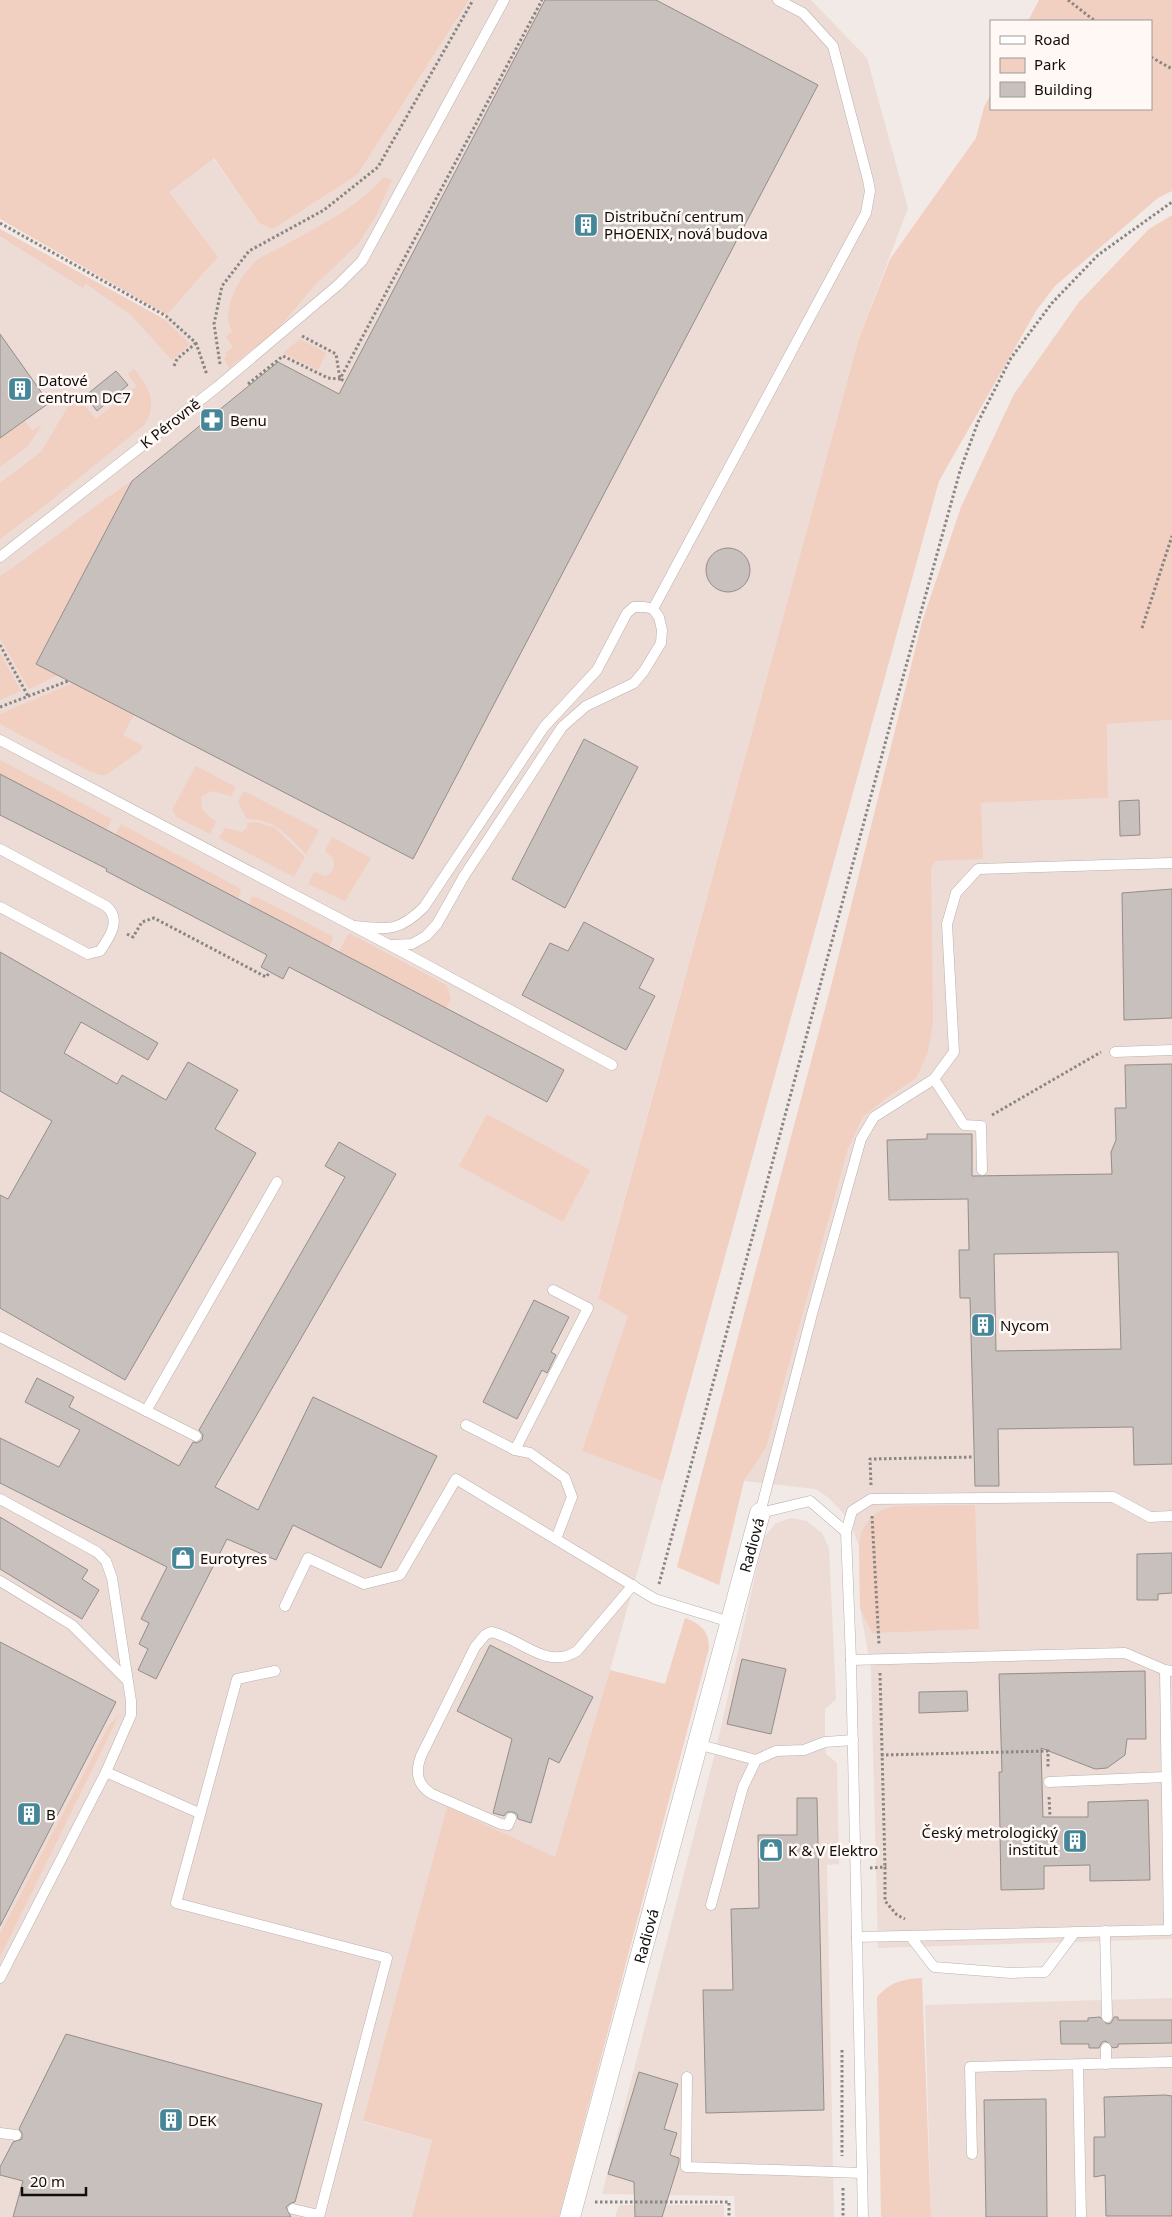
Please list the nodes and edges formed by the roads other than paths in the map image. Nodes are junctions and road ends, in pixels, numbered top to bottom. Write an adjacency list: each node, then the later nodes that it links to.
1 (504, 0): 3 (lane, K Pérovně)
2 (778, 0): 4 (lane)
3 (0, 557)
4 (653, 609): 9 (lane); 10 (lane)
5 (0, 740): 9 (lane)
6 (0, 849): 8 (lane)
7 (1172, 863): 14 (lane)
8 (0, 907)
9 (354, 926): 10 (lane)
10 (391, 945): 13 (lane)
11 (1172, 1050): 12 (lane)
12 (1115, 1052)
13 (612, 1065)
14 (934, 1079): 15 (lane); 24 (lane)
15 (982, 1170)
16 (277, 1182): 19 (lane)
17 (553, 1290): 22 (lane)
18 (0, 1337): 19 (lane)
19 (146, 1411): 21 (lane)
20 (466, 1425): 22 (lane)
21 (196, 1436)
22 (515, 1450): 27 (lane)
23 (0, 1499): 35 (lane)
24 (760, 1513): 26 (lane, Radiová); 31 (street, Radiová)
25 (1172, 1516): 26 (lane)
26 (846, 1532): 32 (lane)
27 (556, 1539): 29 (lane); 30 (lane)
28 (0, 1581): 35 (lane)
29 (633, 1585): 31 (lane); 43 (lane)
30 (285, 1606)
31 (730, 1622): 37 (street, Radiová)
32 (851, 1660): 33 (lane); 36 (lane)
33 (1168, 1670): 40 (lane)
34 (275, 1671): 42 (lane)
35 (128, 1680): 39 (lane)
36 (853, 1740): 38 (lane); 48 (lane)
37 (697, 1744): 38 (lane); 62 (street, Radiová)
38 (756, 1760): 44 (lane)
39 (106, 1772): 42 (lane); 49 (lane)
40 (1166, 1777): 41 (lane); 46 (lane)
41 (1049, 1782)
42 (199, 1813): 61 (lane)
43 (511, 1818)
44 (711, 1905)
45 (1075, 1932): 46 (lane); 47 (lane); 47 (lane)
46 (1105, 1932): 50 (lane)
47 (910, 1936): 48 (lane)
48 (857, 1937): 59 (lane)
49 (0, 1978)
50 (1107, 2017)
51 (1106, 2048): 54 (lane)
52 (1172, 2062): 54 (lane)
53 (1078, 2064): 54 (lane); 58 (lane); 64 (lane)
54 (1106, 2064)
55 (686, 2077): 59 (lane)
56 (0, 2134): 57 (lane)
57 (16, 2135)
58 (972, 2154)
59 (862, 2173): 63 (lane)
60 (293, 2208): 61 (lane)
61 (319, 2216)
62 (570, 2217)
63 (863, 2217)
64 (1081, 2217)

